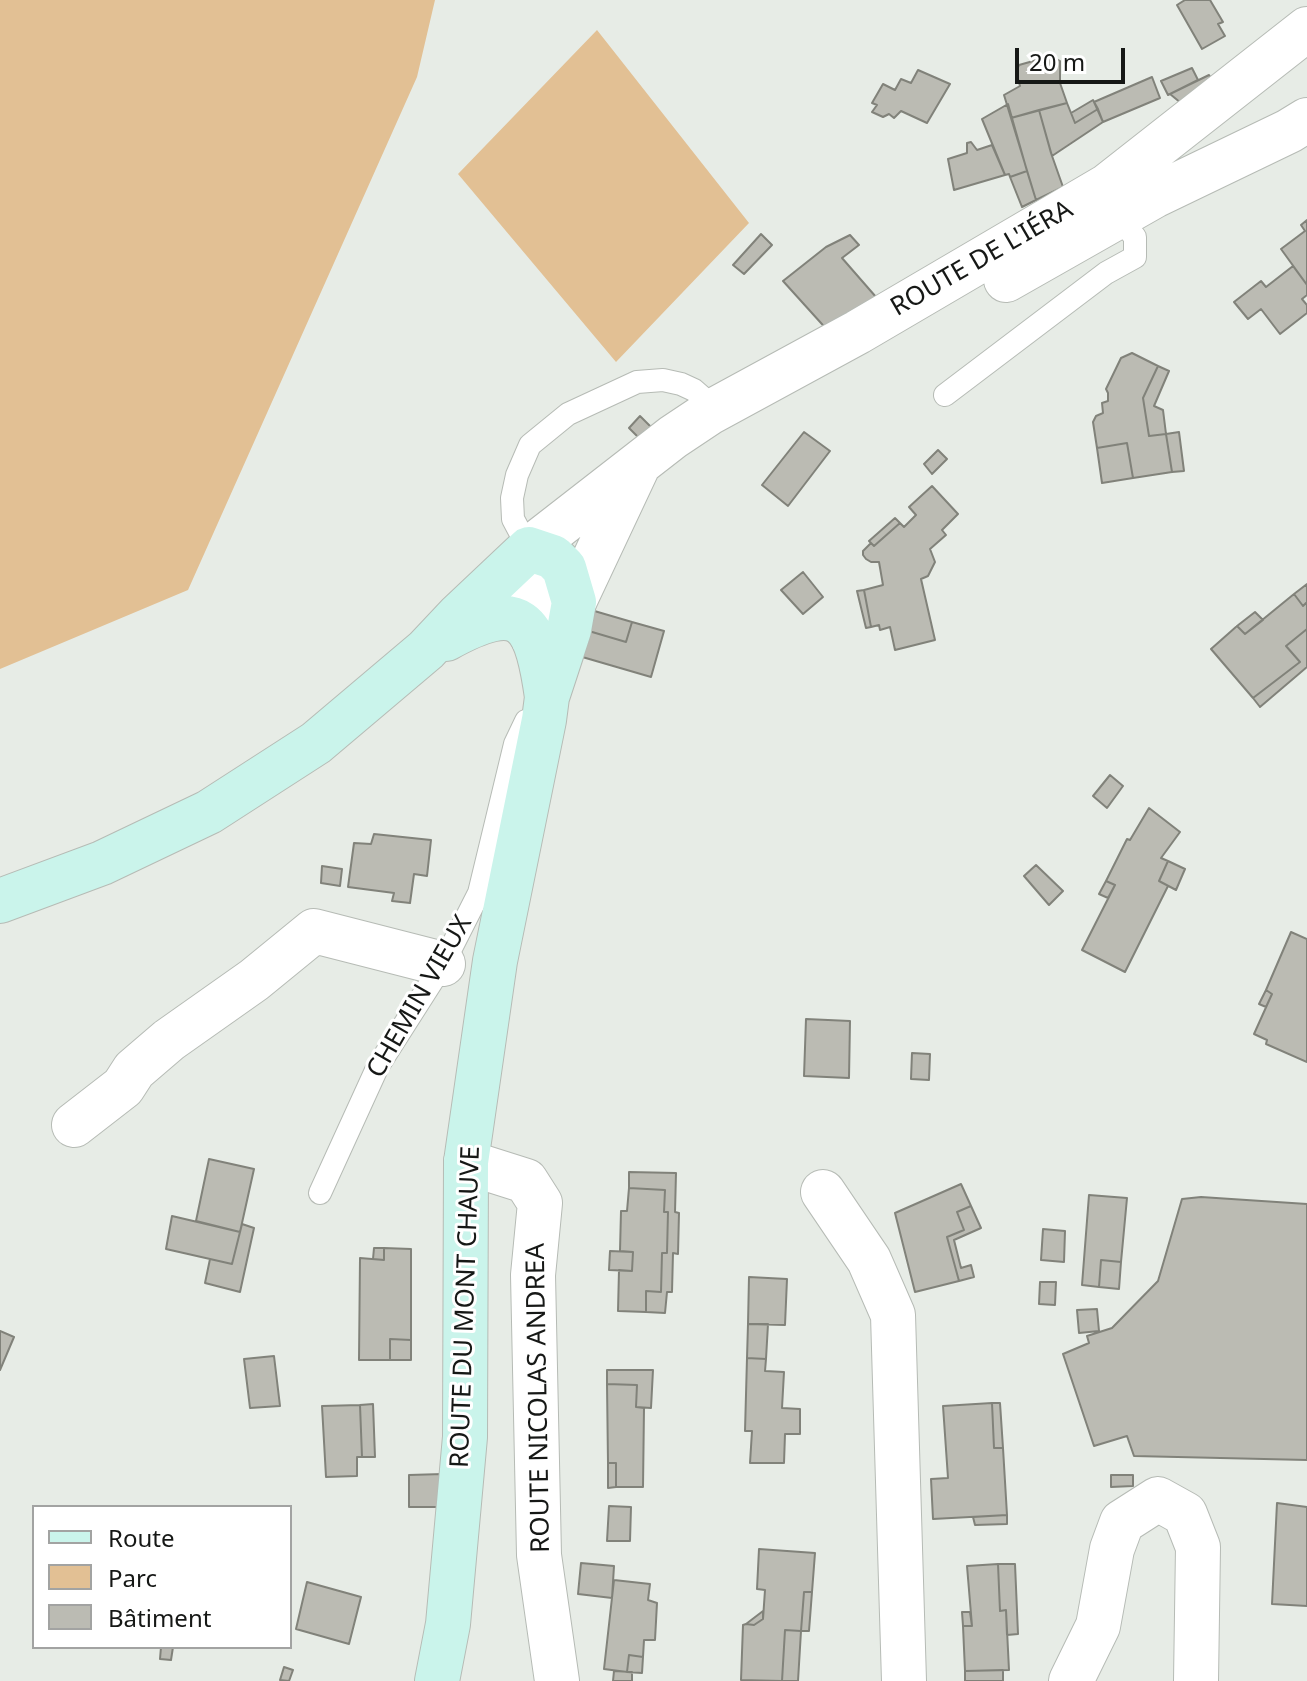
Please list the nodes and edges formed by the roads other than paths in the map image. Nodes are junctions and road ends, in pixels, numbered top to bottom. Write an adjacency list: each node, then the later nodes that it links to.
1 (1307, 29): 4 (street, ROUTE DE L'IÉRA)
2 (1307, 120): 3 (street)
3 (1117, 216): 4 (street); 5 (lane)
4 (926, 292): 6 (street, ROUTE DE L'IÉRA)
5 (945, 395)
6 (709, 413): 7 (street, ROUTE DE L'IÉRA); 8 (lane)
7 (640, 463): 8 (street, ROUTE DE L'IÉRA); 9 (street, ROUTE DE L'IÉRA)
8 (529, 549): 9 (street); 10 (street); 11 (street)
9 (574, 602): 10 (street); 12 (street)
10 (526, 625): 11 (street); 12 (street)
11 (426, 650): 13 (street)
12 (546, 709): 14 (lane, CHEMIN VIEUX); 16 (street, ROUTE DU MONT CHAUVE)
13 (0, 901)
14 (443, 964): 15 (street); 18 (lane, CHEMIN VIEUX)
15 (74, 1125)
16 (466, 1162): 19 (street, ROUTE DU MONT CHAUVE); 20 (street, ROUTE NICOLAS ANDREA)
17 (823, 1192): 21 (street)
18 (320, 1193)
19 (437, 1681)
20 (557, 1681)
21 (904, 1681)
22 (1071, 1681): 23 (street)
23 (1196, 1681)

